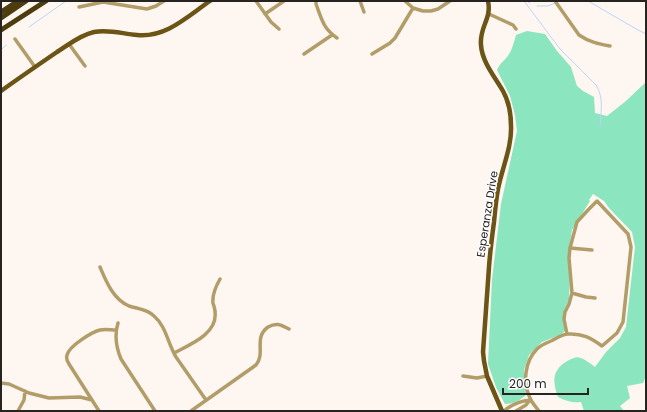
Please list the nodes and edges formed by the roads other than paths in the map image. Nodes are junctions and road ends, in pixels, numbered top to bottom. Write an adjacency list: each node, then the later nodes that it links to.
1 (18, 1): 18 (highway)
2 (26, 1): 22 (highway)
3 (40, 1): 23 (highway)
4 (46, 1): 26 (highway)
5 (164, 1): 15 (street)
6 (209, 1): 30 (main road)
7 (256, 1): 20 (street)
8 (284, 1): 20 (street)
9 (316, 1): 27 (street)
10 (360, 1): 19 (street)
11 (405, 1): 17 (street)
12 (450, 1): 17 (street)
13 (488, 1): 21 (main road, Esperanza Drive)
14 (556, 1): 31 (street)
15 (126, 3): 16 (street)
16 (78, 7)
17 (413, 8): 33 (street)
18 (1, 12)
19 (364, 12)
20 (265, 14): 24 (street)
21 (488, 14): 25 (street); 49 (main road, Esperanza Drive)
22 (1, 18)
23 (1, 26)
24 (279, 29)
25 (516, 29)
26 (1, 30)
27 (332, 35): 28 (street); 32 (street)
28 (337, 38)
29 (15, 39): 35 (street)
30 (69, 44): 34 (street); 35 (main road)
31 (610, 46)
32 (304, 54)
33 (372, 54)
34 (85, 66)
35 (35, 67): 36 (main road)
36 (1, 91)
37 (570, 248): 38 (street); 41 (street); 46 (street)
38 (592, 250)
39 (100, 267): 47 (street)
40 (220, 279): 47 (street)
41 (572, 293): 42 (street); 46 (street)
42 (595, 298)
43 (118, 323): 45 (street)
44 (289, 329): 53 (street)
45 (116, 330): 52 (street); 59 (street)
46 (567, 334): 54 (street)
47 (174, 353): 53 (street)
48 (463, 376): 49 (street)
49 (487, 376): 61 (main road, Esperanza Drive)
50 (1, 383): 51 (street)
51 (25, 391): 52 (street); 57 (street)
52 (92, 400): 58 (street)
53 (206, 400): 60 (street)
54 (530, 400): 55 (street); 56 (street); 63 (street)
55 (518, 403): 56 (street); 61 (street)
56 (522, 408): 62 (street)
57 (18, 411)
58 (100, 411)
59 (156, 411)
60 (191, 411)
61 (503, 411)
62 (516, 411)
63 (539, 411)

